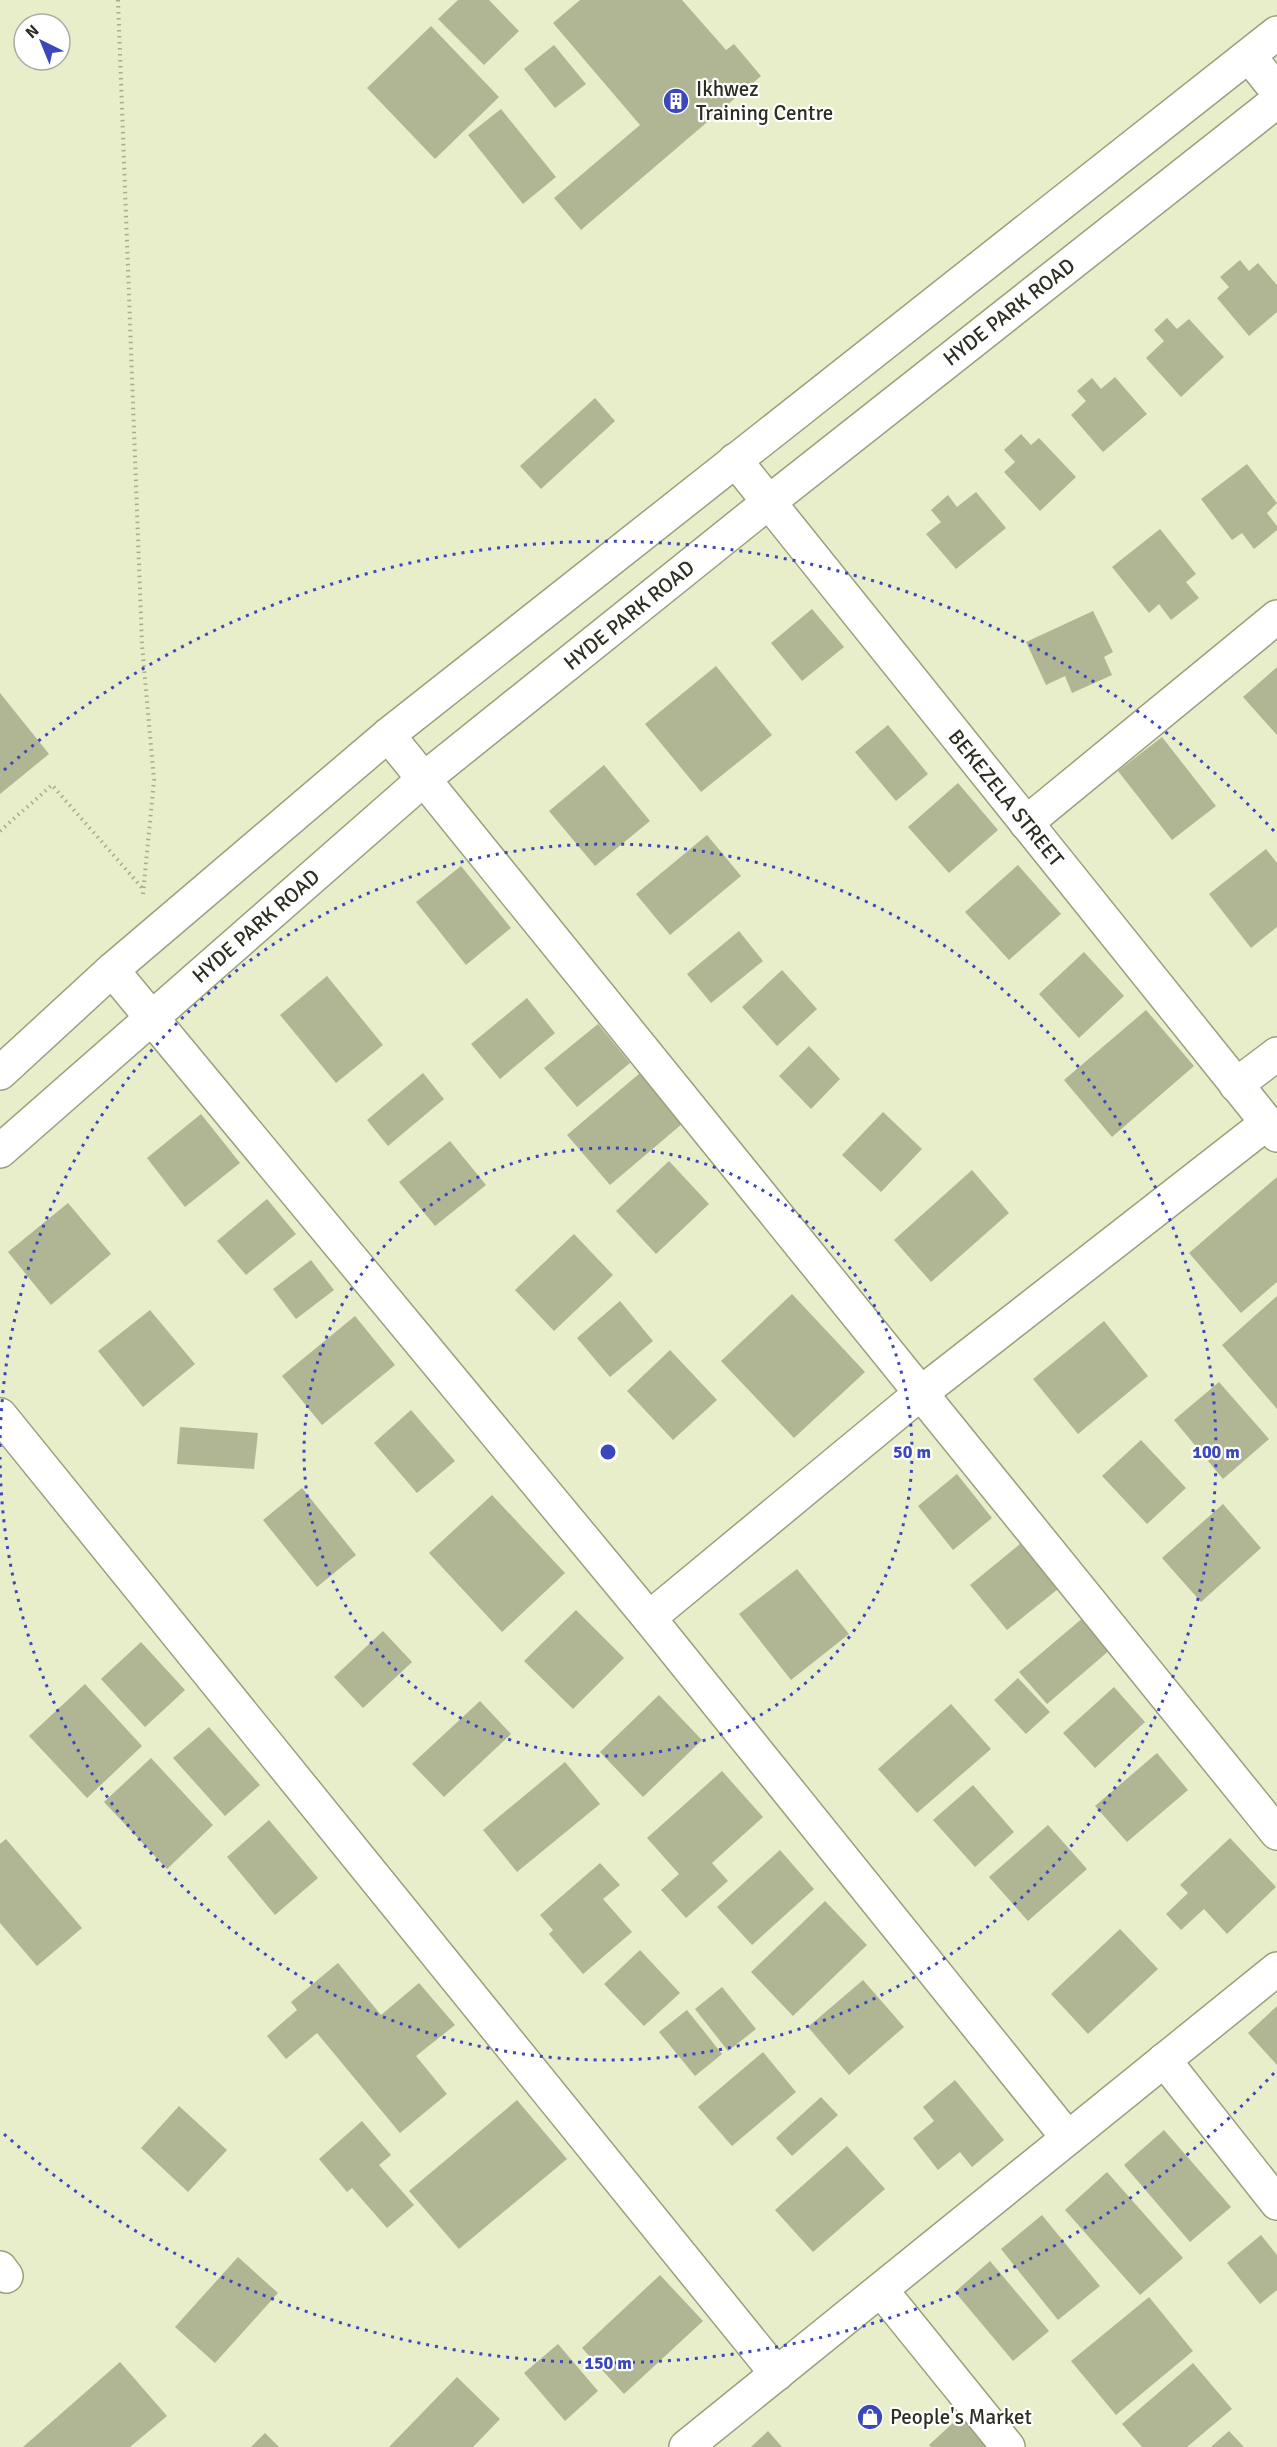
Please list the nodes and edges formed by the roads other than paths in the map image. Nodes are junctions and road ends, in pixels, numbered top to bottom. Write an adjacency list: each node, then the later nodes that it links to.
1 (1277, 33): 2 (street)
2 (1249, 56): 3 (street); 5 (street)
3 (1277, 91)
4 (1277, 101): 6 (street, HYDE PARK ROAD)
5 (735, 459): 6 (street, BEKEZELA STREET); 8 (street)
6 (769, 502): 9 (street, HYDE PARK ROAD); 10 (street, BEKEZELA STREET)
7 (1277, 617): 10 (street)
8 (388, 735): 9 (street); 11 (street)
9 (424, 780): 12 (street, HYDE PARK ROAD); 18 (street)
10 (1026, 823): 15 (street, BEKEZELA STREET)
11 (112, 970): 12 (street); 14 (street)
12 (150, 1017): 17 (street, HYDE PARK ROAD); 20 (street)
13 (1277, 1054): 15 (street)
14 (0, 1072)
15 (1236, 1085): 16 (street, BEKEZELA STREET)
16 (1272, 1129): 18 (street)
17 (0, 1151)
18 (921, 1393): 20 (street); 21 (street)
19 (0, 1415): 27 (street)
20 (649, 1618): 24 (street)
21 (1277, 1833)
22 (1277, 1969): 23 (street)
23 (1164, 2060): 24 (street); 25 (street)
24 (1068, 2138): 26 (street)
25 (1277, 2204)
26 (881, 2289): 27 (street); 29 (street)
27 (777, 2374): 28 (street)
28 (686, 2447)
29 (1008, 2447)

